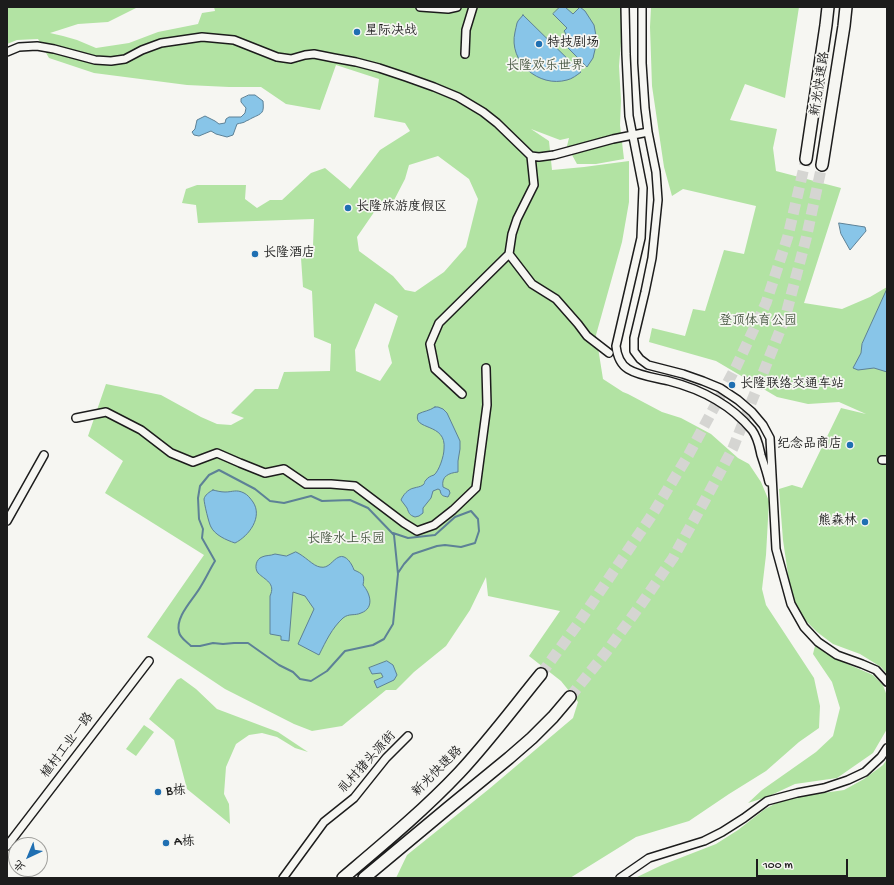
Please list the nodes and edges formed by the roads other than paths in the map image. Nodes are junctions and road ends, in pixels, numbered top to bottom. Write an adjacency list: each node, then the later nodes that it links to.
1 (420, 7): 2 (street)
2 (457, 7)
3 (473, 7): 9 (street)
4 (625, 7): 11 (street)
5 (642, 7): 10 (street)
6 (828, 7): 13 (highway, 新光快速路)
7 (846, 7): 14 (highway, 新光快速路)
8 (7, 52): 12 (street)
9 (465, 54)
10 (648, 132): 11 (street); 21 (street)
11 (633, 134): 12 (street); 21 (street)
12 (531, 156): 15 (street)
13 (806, 159)
14 (822, 165)
15 (509, 254): 16 (street); 18 (street)
16 (609, 353)
17 (486, 368): 19 (street)
18 (462, 394)
19 (76, 418)
20 (44, 455): 22 (street)
21 (772, 491): 25 (street)
22 (7, 521)
23 (149, 661): 29 (street, 植村工业一路)
24 (541, 674): 31 (highway, 新光快速路)
25 (887, 682)
26 (570, 697): 32 (highway)
27 (408, 736): 30 (street, 礼村猪头源街)
28 (887, 748): 33 (street)
29 (7, 846)
30 (283, 878)
31 (343, 878)
32 (364, 878)
33 (620, 878)

